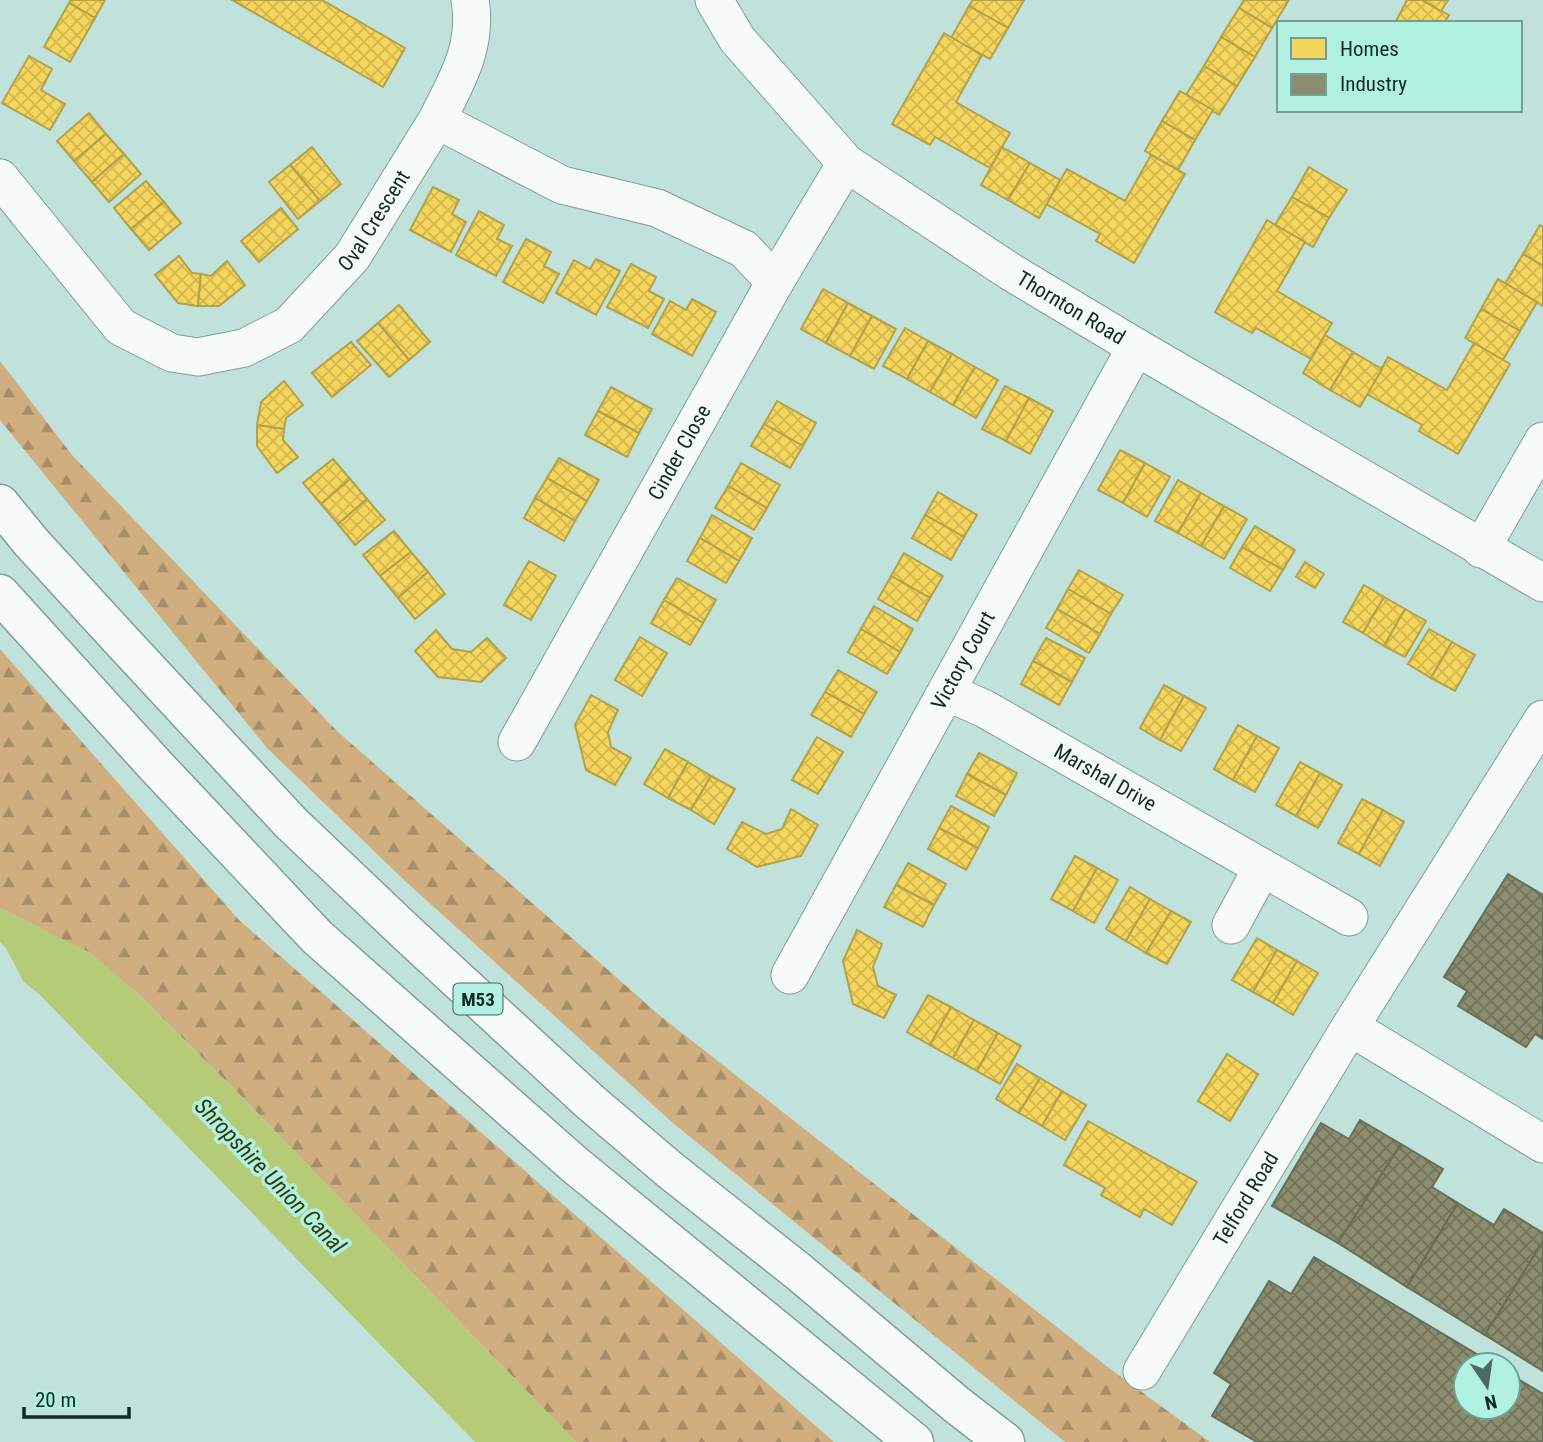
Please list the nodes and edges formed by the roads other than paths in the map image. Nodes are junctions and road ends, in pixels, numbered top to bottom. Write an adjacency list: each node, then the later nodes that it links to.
1 (470, 0): 3 (street, Oval Crescent)
2 (714, 0): 4 (street, Thornton Road)
3 (437, 120): 5 (street, Oval Crescent); 6 (street)
4 (846, 163): 6 (street, Cinder Close); 7 (street, Thornton Road)
5 (1, 182)
6 (775, 282): 15 (street, Cinder Close)
7 (1136, 347): 10 (street, Thornton Road); 13 (street, Victory Court)
8 (1543, 441): 10 (street)
9 (0, 504): 24 (highway, M53)
10 (1481, 549): 11 (street, Thornton Road)
11 (1543, 583)
12 (0, 594): 23 (highway)
13 (947, 692): 16 (street, Marshal Drive); 19 (street, Victory Court)
14 (1543, 719): 20 (street, Telford Road)
15 (517, 742)
16 (1262, 869): 17 (street, Marshal Drive); 18 (street)
17 (1349, 917)
18 (1231, 925)
19 (790, 975)
20 (1350, 1027): 21 (street); 22 (street, Telford Road)
21 (1543, 1144)
22 (1142, 1371)
23 (914, 1442)
24 (1005, 1442)

